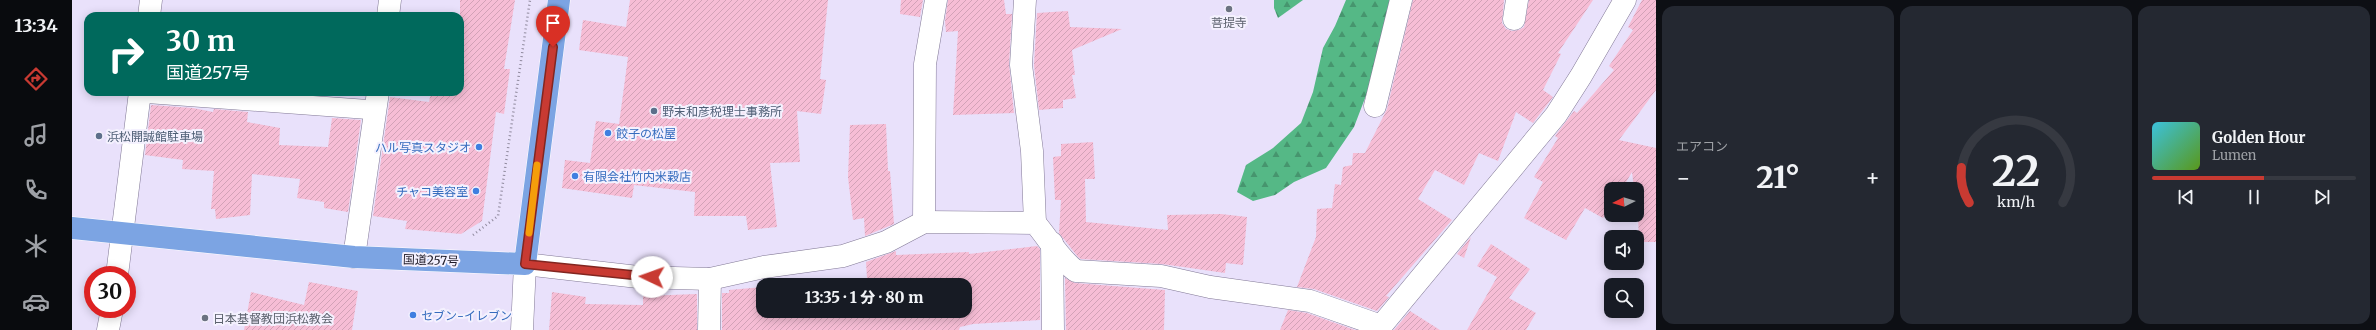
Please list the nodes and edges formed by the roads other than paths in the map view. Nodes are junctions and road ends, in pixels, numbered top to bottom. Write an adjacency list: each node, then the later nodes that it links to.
1 (151, 0): 8 (street)
2 (390, 0): 9 (street)
3 (559, 0): 20 (highway)
4 (936, 0): 14 (street)
5 (1025, 0): 15 (street)
6 (1401, 0): 13 (street)
7 (1625, 0): 24 (street)
8 (150, 12)
9 (388, 12)
10 (140, 96): 17 (street)
11 (245, 96): 12 (street)
12 (376, 101): 19 (street)
13 (1374, 106)
14 (924, 222): 15 (street); 22 (street)
15 (1035, 223): 18 (street)
16 (72, 228): 17 (highway, 国道257号)
17 (123, 232): 19 (highway, 国道257号); 21 (street)
18 (1052, 243): 24 (street); 28 (street)
19 (354, 257): 20 (highway, 国道257号)
20 (525, 264): 22 (street); 26 (street)
21 (118, 266)
22 (710, 279): 27 (street)
23 (110, 318): 25 (street)
24 (1381, 328)
25 (108, 330)
26 (522, 330)
27 (709, 330)
28 (1053, 330)

